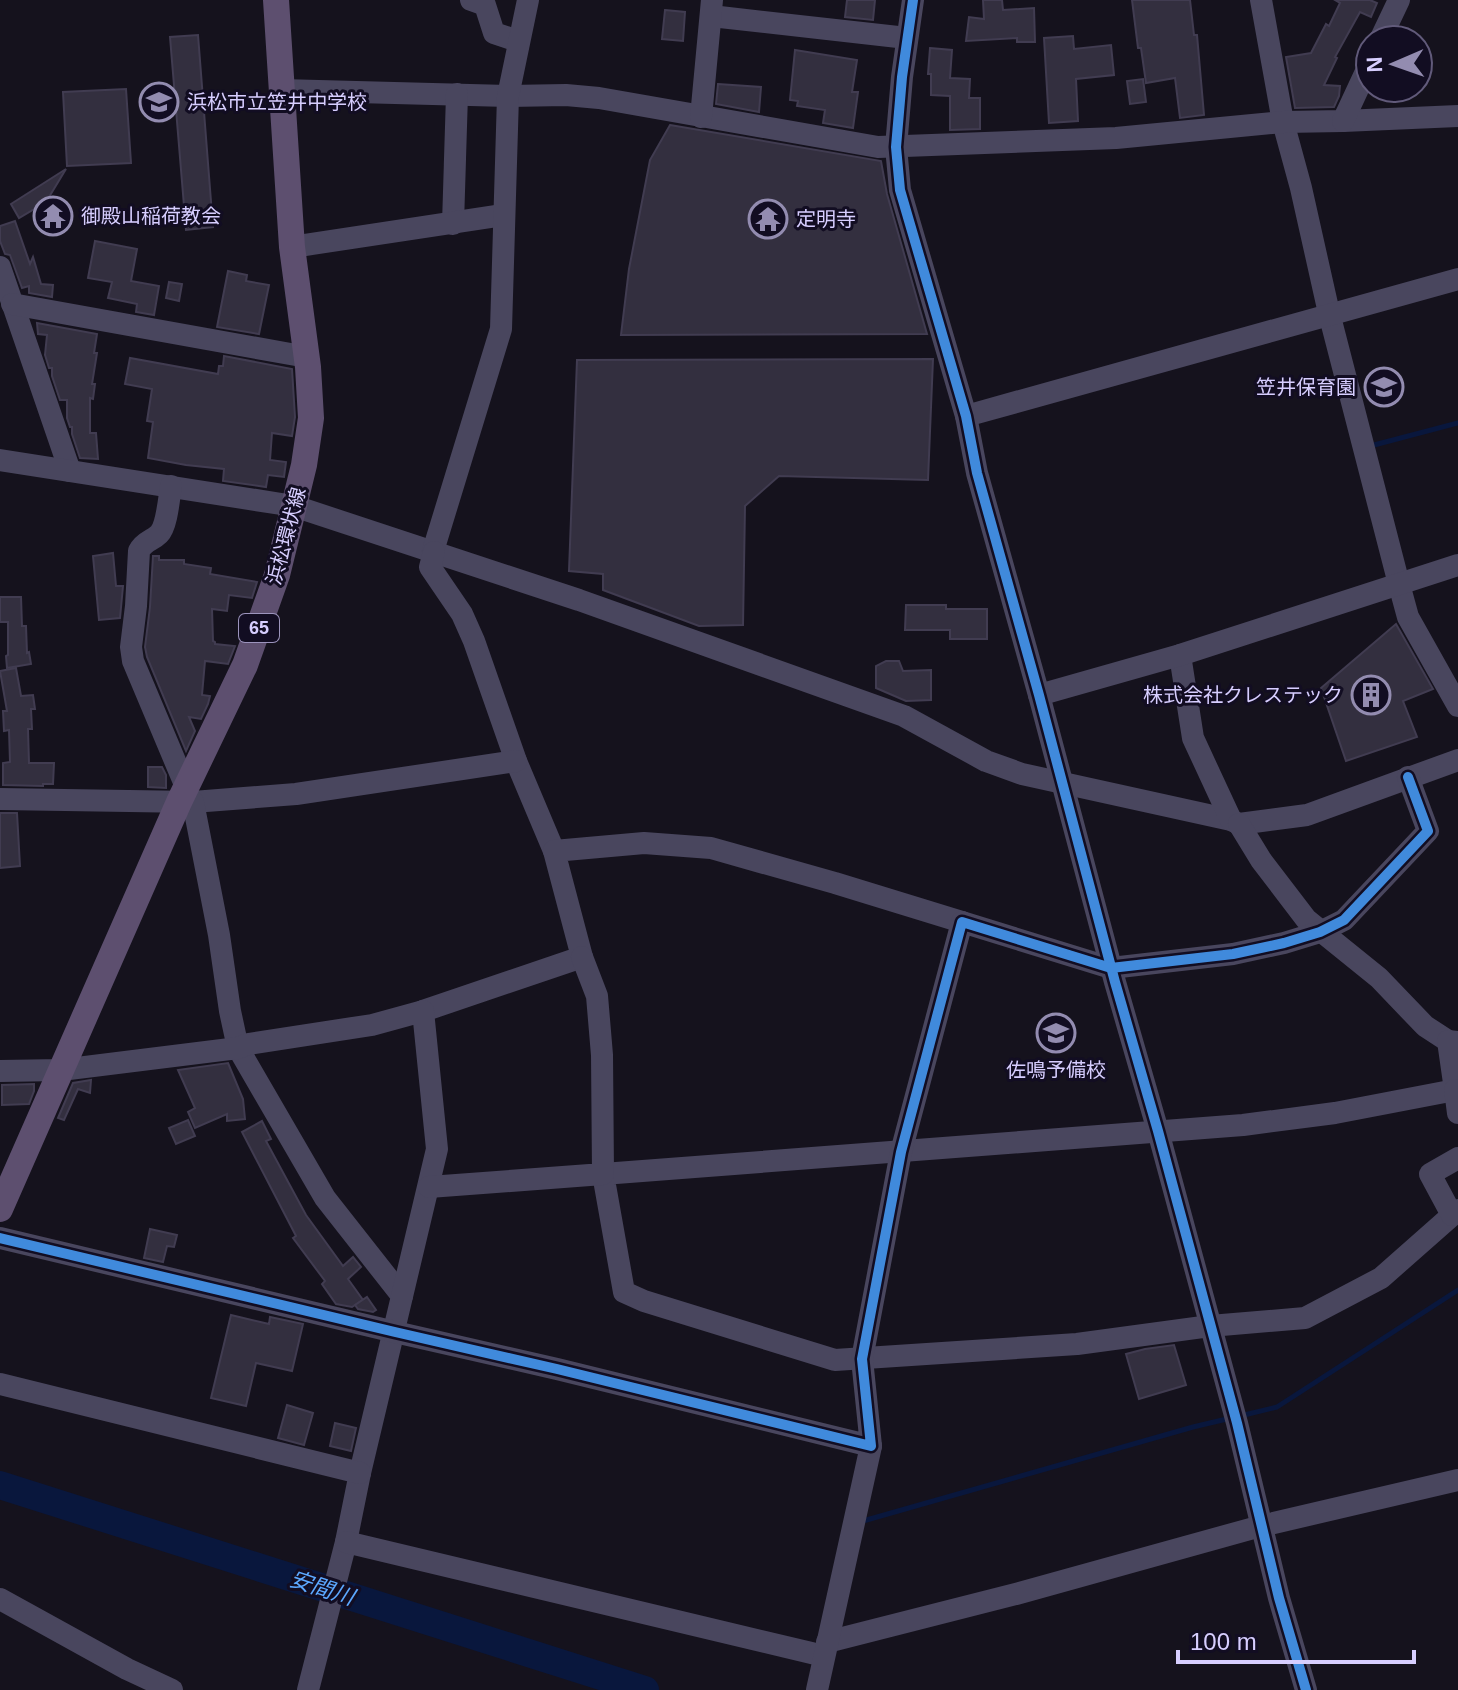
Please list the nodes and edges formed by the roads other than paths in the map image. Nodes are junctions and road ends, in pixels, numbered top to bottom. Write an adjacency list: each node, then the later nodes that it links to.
1 (276, 0): 11 (main road, 浜松環状線 / 65)
2 (471, 0): 10 (street)
3 (528, 0): 10 (street)
4 (913, 0): 9 (street)
5 (1261, 0): 18 (street)
6 (1399, 0): 8 (street)
7 (711, 8): 9 (street); 16 (street)
8 (1388, 24)
9 (907, 38): 19 (street)
10 (518, 41): 13 (street)
11 (281, 90): 12 (street); 22 (main road, 浜松環状線 / 65)
12 (457, 94): 13 (street); 21 (street)
13 (508, 96): 16 (street); 20 (street)
14 (1354, 97): 17 (street)
15 (1458, 116): 17 (street)
16 (701, 117): 19 (street)
17 (1343, 121): 18 (street)
18 (1283, 122): 19 (street); 26 (street)
19 (896, 147): 28 (street)
20 (503, 215): 21 (street); 33 (street)
21 (453, 224): 22 (street)
22 (292, 247): 27 (main road, 浜松環状線 / 65)
23 (0, 267): 25 (street)
24 (1458, 279): 26 (street)
25 (12, 304): 27 (street); 30 (street)
26 (1323, 316): 28 (street); 35 (street)
27 (307, 357): 32 (main road, 浜松環状線 / 65)
28 (966, 416): 37 (street)
29 (0, 460): 30 (street)
30 (70, 471): 31 (street)
31 (171, 486): 32 (street); 43 (street)
32 (294, 506): 33 (street); 43 (main road, 浜松環状線 / 65)
33 (434, 552): 40 (street); 42 (street)
34 (1458, 565): 35 (street)
35 (1399, 584): 36 (street); 38 (street)
36 (1180, 655): 37 (street); 45 (street)
37 (1039, 695): 42 (street)
38 (1458, 706)
39 (1458, 760): 41 (street)
40 (516, 761): 43 (street); 46 (street)
41 (1408, 777): 45 (street); 48 (street)
42 (1061, 784): 45 (street); 50 (street)
43 (186, 797): 44 (street); 53 (street); 54 (main road, 浜松環状線 / 65)
44 (0, 799)
45 (1235, 822): 48 (street)
46 (554, 851): 47 (street); 49 (street)
47 (962, 922): 50 (street); 59 (street)
48 (1320, 932): 50 (street); 52 (street)
49 (582, 957): 51 (street); 61 (street)
50 (1111, 968): 58 (street)
51 (423, 1011): 53 (street); 62 (street)
52 (1453, 1042): 56 (street)
53 (238, 1048): 54 (street); 66 (street)
54 (61, 1070): 55 (street); 63 (main road, 浜松環状線 / 65)
55 (0, 1071)
56 (1455, 1090): 57 (street); 58 (street)
57 (1458, 1113)
58 (1158, 1131): 59 (street); 67 (street)
59 (901, 1152): 61 (street); 69 (street)
60 (1458, 1158): 64 (street)
61 (603, 1174): 62 (street); 69 (street)
62 (429, 1187): 66 (street)
63 (0, 1209)
64 (1455, 1213): 67 (street)
65 (0, 1238): 68 (street)
66 (402, 1296): 68 (street)
67 (1210, 1326): 69 (street); 74 (street)
68 (395, 1332): 71 (street); 72 (street)
69 (862, 1359): 71 (street)
70 (0, 1384): 72 (street)
71 (871, 1446): 77 (street)
72 (360, 1473): 75 (street)
73 (1458, 1480): 74 (street)
74 (1261, 1526): 77 (street); 81 (street)
75 (346, 1542): 77 (street); 79 (street)
76 (0, 1599): 78 (street)
77 (826, 1649): 80 (street)
78 (172, 1690)
79 (308, 1690)
80 (817, 1690)
81 (1306, 1690)

